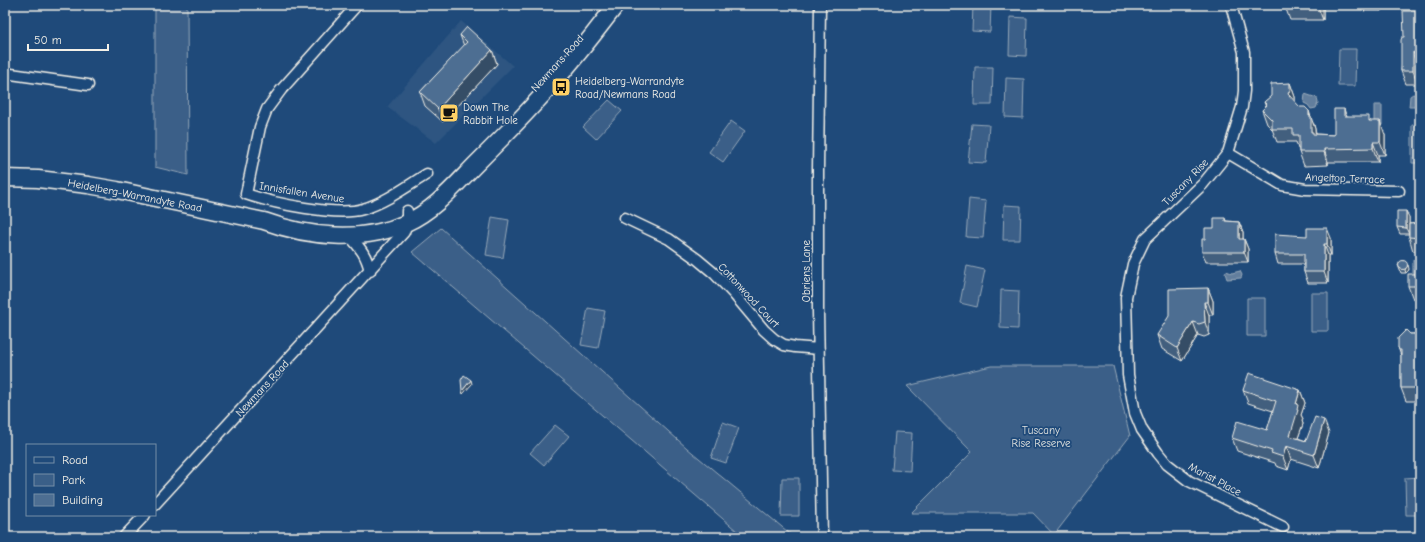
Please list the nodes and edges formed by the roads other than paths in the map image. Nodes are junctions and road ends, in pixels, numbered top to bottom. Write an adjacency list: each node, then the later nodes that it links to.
1 (358, 5): 9 (street, Innisfallen Avenue)
2 (611, 5): 12 (main road, Newmans Road)
3 (616, 5): 12 (main road, Newmans Road)
4 (820, 5): 18 (street, Obriens Lane)
5 (1231, 5): 8 (street, Tuscany Rise)
6 (5, 72): 7 (street)
7 (88, 85)
8 (1228, 153): 11 (street, Angeltop Terrace); 17 (street, Tuscany Rise)
9 (427, 174)
10 (5, 178): 14 (main road, Heidelberg-Warrandyte Road)
11 (1399, 191)
12 (407, 217): 14 (main road, Heidelberg-Warrandyte Road); 15 (main road, Heidelberg-Warrandyte Road); 16 (street, Newmans Road)
13 (625, 218): 18 (street, Cottonwood Court)
14 (264, 221): 15 (main road, Heidelberg-Warrandyte Road)
15 (349, 235): 16 (street)
16 (370, 271): 19 (street, Newmans Road)
17 (1127, 346): 21 (street, Marist Place)
18 (819, 349): 23 (street, Obriens Lane)
19 (156, 503)
20 (144, 516): 22 (street)
21 (1283, 527)
22 (124, 537)
23 (822, 537)

